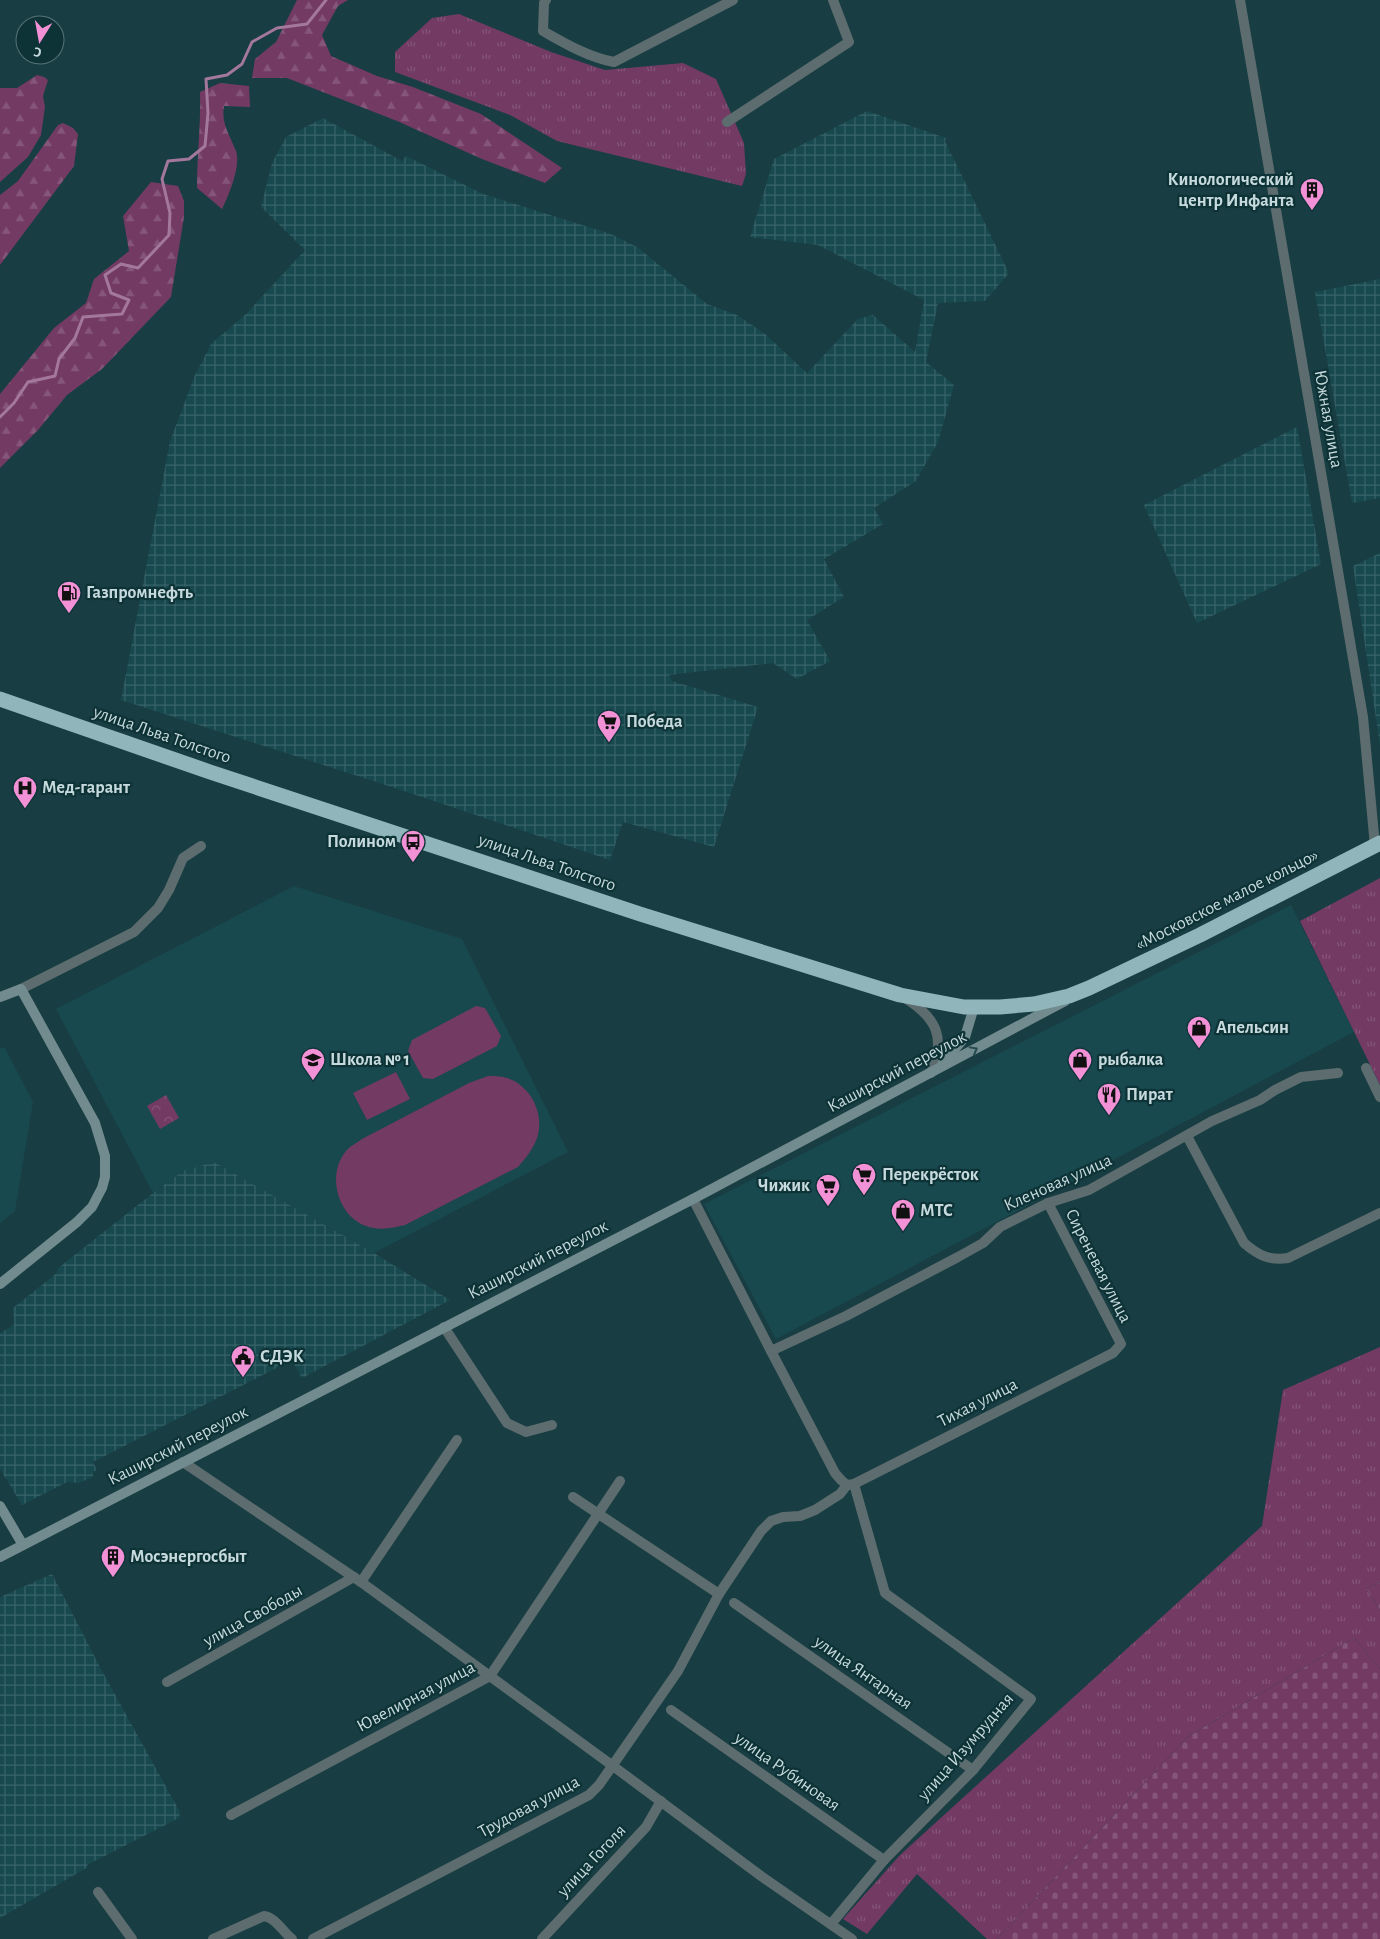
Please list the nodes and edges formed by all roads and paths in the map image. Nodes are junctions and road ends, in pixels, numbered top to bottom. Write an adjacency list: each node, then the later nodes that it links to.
1 (546, 0): 2 (street)
2 (733, 0)
3 (833, 0): 5 (street)
4 (1240, 0): 7 (street, Южная улица)
5 (727, 122)
6 (0, 700): 11 (highway, улица Льва Толстого)
7 (1378, 844): 9 (highway, «Московское малое кольцо»)
8 (202, 846): 10 (street)
9 (1089, 988): 13 (highway, улица Льва Толстого); 15 (main road, Каширский переулок, one-way to 9)
10 (21, 989): 12 (main road); 22 (main road)
11 (900, 995): 13 (highway, улица Льва Толстого); 15 (street)
12 (0, 998)
13 (974, 1007): 15 (main road)
14 (1366, 1068): 17 (street)
15 (931, 1073): 19 (main road, Каширский переулок)
16 (1338, 1073): 18 (street, Кленовая улица)
17 (1380, 1097)
18 (1187, 1136): 20 (street, Кленовая улица); 21 (street)
19 (693, 1199): 23 (main road, Каширский переулок); 25 (street)
20 (1048, 1203): 24 (street, Сиреневая улица); 25 (street, Кленовая улица)
21 (1380, 1213)
22 (0, 1284)
23 (444, 1327): 26 (street); 28 (main road, Каширский переулок)
24 (1120, 1344): 30 (street, Тихая улица)
25 (770, 1351): 30 (street)
26 (552, 1425)
27 (457, 1440): 37 (street, улица Свободы)
28 (183, 1462): 35 (main road, Каширский переулок); 37 (street)
29 (620, 1482): 33 (street, Ювелирная улица)
30 (850, 1484): 34 (street, Тихая улица); 44 (street, улица Изумрудная)
31 (573, 1497): 33 (street)
32 (0, 1506): 35 (main road)
33 (599, 1515): 38 (street); 40 (street, Ювелирная улица)
34 (761, 1531): 38 (street, Трудовая улица)
35 (23, 1544): 36 (main road, Каширский переулок)
36 (0, 1556)
37 (357, 1580): 40 (street); 41 (street, улица Свободы)
38 (719, 1594): 43 (street, Трудовая улица)
39 (734, 1603): 44 (street, улица Янтарная)
40 (490, 1676): 43 (street); 46 (street, Ювелирная улица)
41 (167, 1682)
42 (671, 1710): 47 (street, улица Рубиновая)
43 (613, 1766): 45 (street); 53 (street, Трудовая улица)
44 (973, 1770): 47 (street, улица Изумрудная)
45 (661, 1801): 49 (street); 54 (street, улица Гоголя)
46 (231, 1816)
47 (884, 1860): 49 (street, улица Изумрудная)
48 (98, 1892): 50 (street)
49 (831, 1924): 55 (street)
50 (132, 1939)
51 (213, 1939): 52 (street)
52 (292, 1939)
53 (312, 1939)
54 (542, 1939)
55 (852, 1939)

